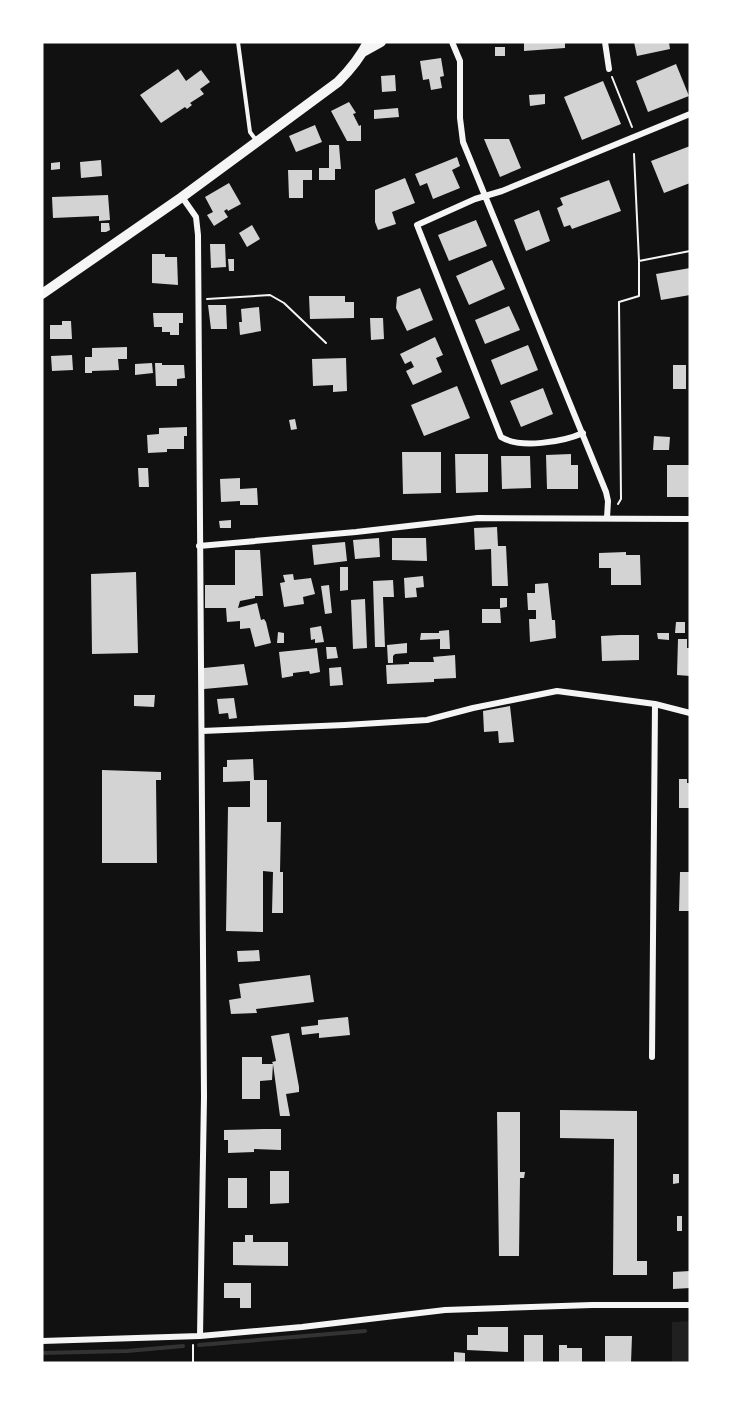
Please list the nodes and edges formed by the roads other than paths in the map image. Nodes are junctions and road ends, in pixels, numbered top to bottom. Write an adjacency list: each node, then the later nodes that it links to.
1 (238, 42): 8 (lane)
2 (381, 42): 5 (main road)
3 (452, 42): 9 (street)
4 (605, 42): 6 (street)
5 (365, 47): 8 (main road)
6 (609, 69)
7 (690, 114): 9 (street)
8 (257, 142): 10 (main road)
9 (485, 196): 12 (street); 12 (street)
10 (182, 197): 11 (main road); 15 (street)
11 (42, 294)
12 (583, 433): 13 (street)
13 (607, 518): 14 (street); 15 (street)
14 (690, 519)
15 (199, 546): 18 (street)
16 (655, 705): 17 (street); 18 (street); 19 (street)
17 (690, 713)
18 (202, 730): 21 (street)
19 (652, 1057)
20 (690, 1305): 21 (street)
21 (197, 1336): 22 (street)
22 (42, 1341)

